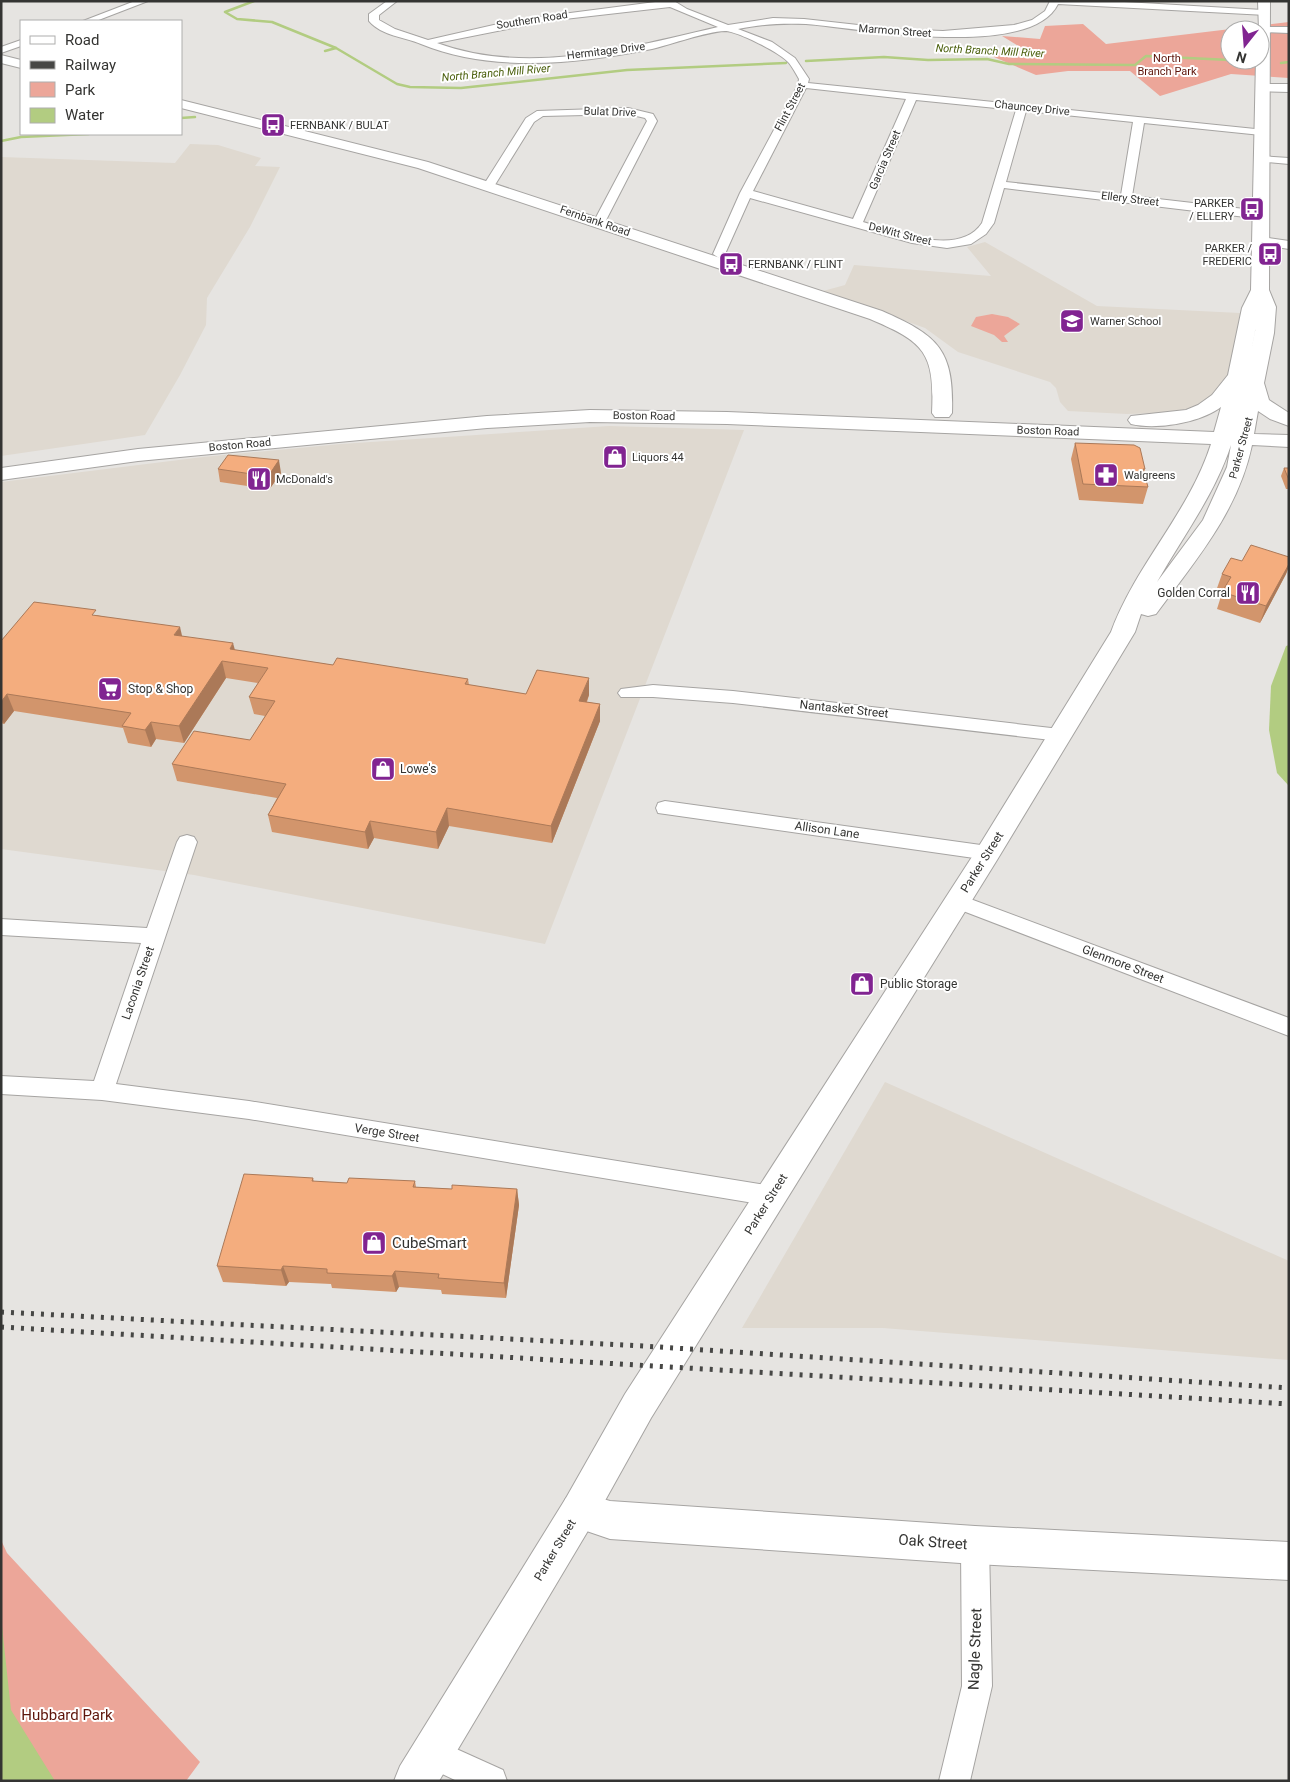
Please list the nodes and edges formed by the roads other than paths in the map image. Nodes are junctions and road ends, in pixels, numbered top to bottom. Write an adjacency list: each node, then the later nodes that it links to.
1 (144, 1): 6 (street)
2 (393, 1): 11 (street, Hermitage Drive)
3 (1055, 1): 5 (street); 8 (street, Marmon Street)
4 (668, 3): 8 (street, Flint Street); 11 (street, Southern Road)
5 (1263, 7): 7 (main road, Parker Street)
6 (91, 20)
7 (1264, 20)
8 (724, 28): 11 (street, Hermitage Drive); 17 (street, Flint Street)
9 (1270, 30): 10 (street)
10 (1289, 30)
11 (426, 42)
12 (20, 43): 13 (street)
13 (1, 50)
14 (1, 59): 15 (main road)
15 (20, 64)
16 (1263, 70): 18 (main road, Parker Street)
17 (803, 85): 20 (street, Chauncey Drive); 29 (street, Flint Street)
18 (1263, 88): 19 (main road); 24 (main road, Parker Street)
19 (1289, 88)
20 (912, 96): 22 (street, Chauncey Drive); 33 (street, Garcia Street)
21 (182, 104): 28 (main road, Fernbank Road)
22 (1022, 107): 23 (street, Chauncey Drive); 27 (street, DeWitt Street)
23 (1139, 119): 24 (street, Chauncey Drive); 30 (street)
24 (1261, 132): 25 (main road, Parker Street)
25 (1261, 158): 26 (street); 31 (main road, Parker Street)
26 (1289, 161)
27 (998, 184): 30 (street, Ellery Street); 33 (street, DeWitt Street)
28 (489, 186): 32 (main road, Fernbank Road); 32 (street, Bulat Drive)
29 (746, 192): 33 (street, DeWitt Street); 36 (street, Flint Street)
30 (1126, 199): 31 (street, Ellery Street)
31 (1262, 214): 34 (main road, Parker Street)
32 (599, 223): 40 (main road, Fernbank Road)
33 (857, 223)
34 (1261, 241): 35 (street); 37 (main road, Parker Street)
35 (1289, 245)
36 (719, 254)
37 (1260, 290): 38 (main road, Parker Street); 39 (main road, Parker Street)
38 (1235, 377): 41 (main road); 44 (main road, Parker Street)
39 (1256, 385): 42 (main road); 45 (main road, Parker Street)
40 (942, 414): 41 (main road, Boston Road); 48 (main road, Boston Road)
41 (1120, 420): 44 (main road, Boston Road)
42 (1289, 420)
43 (1289, 429): 45 (main road, Boston Road)
44 (1224, 432): 45 (main road, Boston Road); 46 (main road, Boston Road); 50 (main road, Parker Street)
45 (1246, 433): 47 (main road, Boston Road); 51 (main road, Parker Street)
46 (1147, 435): 49 (main road, Boston Road); 50 (main road)
47 (1289, 442): 51 (main road)
48 (1, 463)
49 (1, 474)
50 (1203, 489): 52 (main road, Parker Street)
51 (1224, 500): 52 (main road, Parker Street)
52 (1123, 632): 54 (main road, Parker Street)
53 (627, 693): 54 (street, Nantasket Street)
54 (1060, 734): 57 (main road, Parker Street)
55 (665, 808): 57 (street, Allison Lane)
56 (187, 842): 60 (street)
57 (988, 853): 58 (main road, Parker Street)
58 (957, 900): 61 (street, Glenmore Street); 64 (main road, Parker Street)
59 (1, 927): 60 (street, Laconia Street)
60 (154, 936): 63 (street, Laconia Street)
61 (1289, 1027)
62 (1, 1085): 63 (street, Verge Street)
63 (102, 1091): 64 (street, Verge Street)
64 (771, 1196): 65 (main road, Parker Street)
65 (579, 1511): 66 (main road, Oak Street); 68 (main road, Parker Street)
66 (975, 1545): 67 (main road, Oak Street); 70 (street, Nagle Street)
67 (1289, 1561)
68 (424, 1767): 69 (street)
69 (492, 1781)
70 (954, 1781)

